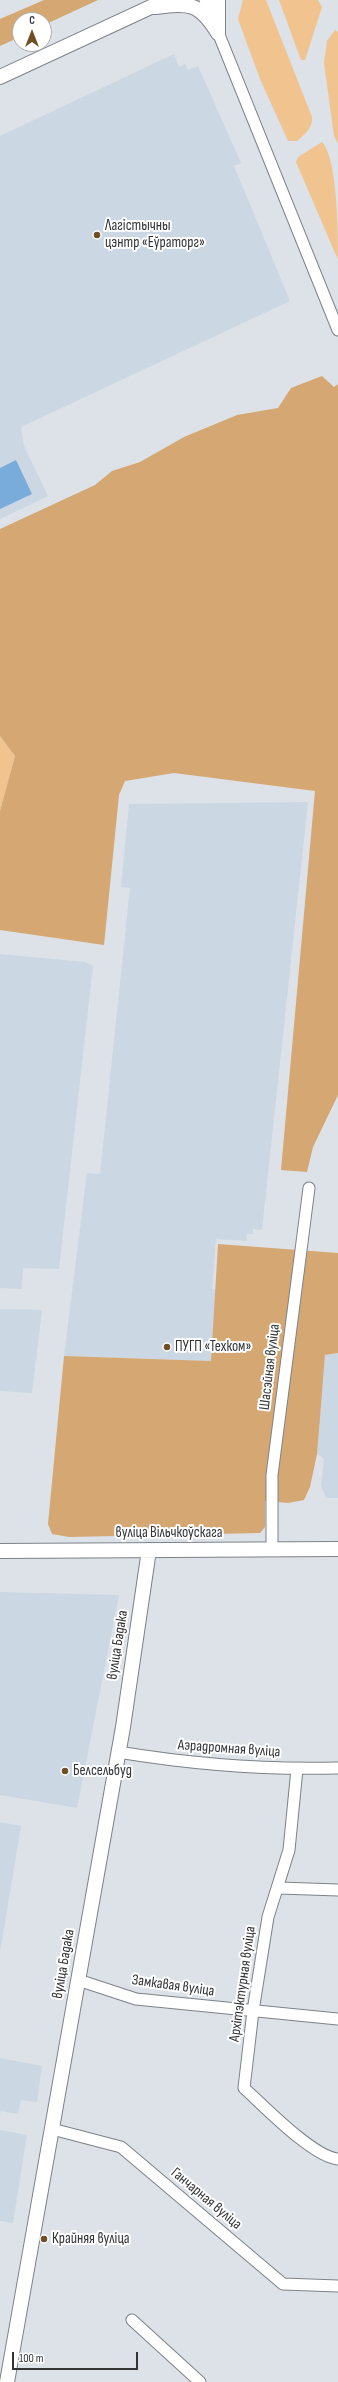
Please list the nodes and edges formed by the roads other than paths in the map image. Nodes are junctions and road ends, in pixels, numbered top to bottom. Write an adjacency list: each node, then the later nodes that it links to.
1 (166, 0): 4 (main road)
2 (205, 0): 5 (street)
3 (218, 0): 5 (main road)
4 (149, 8): 5 (main road); 6 (main road)
5 (218, 33): 7 (street)
6 (0, 77)
7 (338, 330)
8 (308, 1188): 11 (street, Шасэйная вуліца)
9 (338, 1549): 11 (main road, вуліца Вільчкоўскага)
10 (149, 1550): 11 (main road, вуліца Вільчкоўскага); 12 (main road, вуліца Вільчкоўскага); 13 (main road, вуліца Бадака)
11 (272, 1550)
12 (0, 1551)
13 (118, 1752): 15 (street, Аэрадромная вуліца); 18 (main road, вуліца Бадака)
14 (338, 1768): 15 (street, Аэрадромная вуліца)
15 (298, 1769): 16 (street, Архітэктурная вуліца)
16 (279, 1888): 17 (street); 19 (street, Архітэктурная вуліца)
17 (338, 1890)
18 (78, 1980): 19 (street, Замкавая вуліца); 21 (main road, вуліца Бадака)
19 (252, 2011): 20 (street, Замкавая вуліца); 22 (street, Архітэктурная вуліца)
20 (338, 2019)
21 (52, 2129): 23 (street, Ганчарная вуліца); 25 (main road, вуліца Бадака)
22 (338, 2159)
23 (338, 2286)
24 (132, 2320): 26 (street)
25 (7, 2382)
26 (200, 2382)

